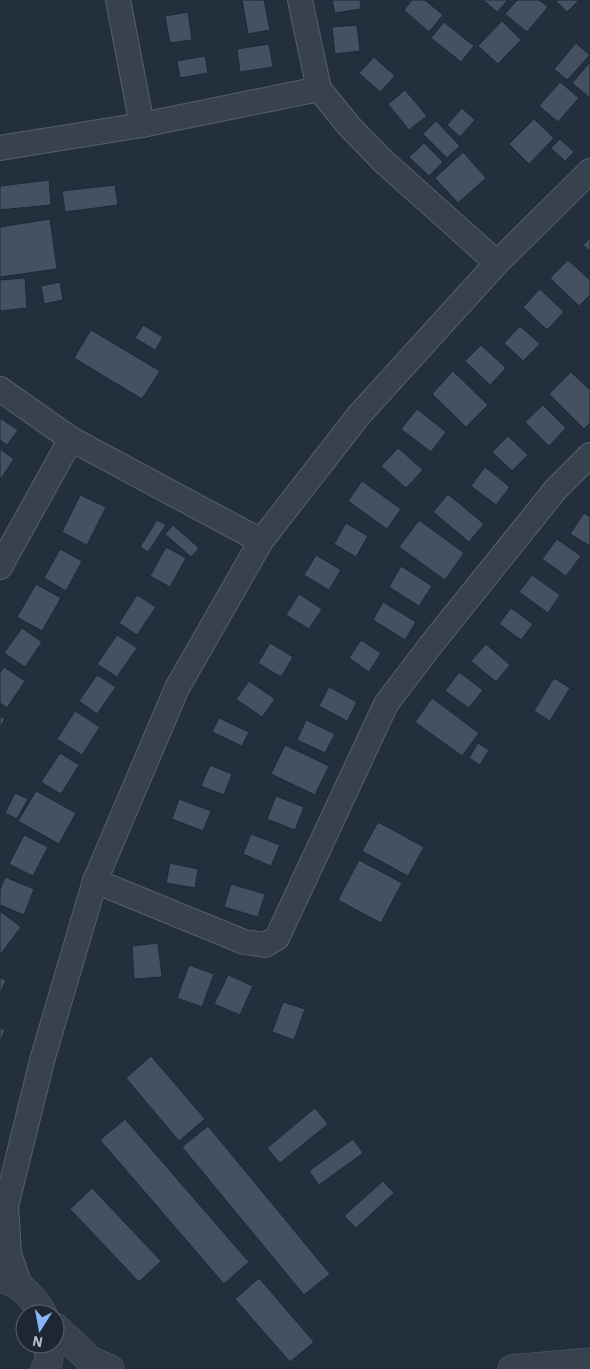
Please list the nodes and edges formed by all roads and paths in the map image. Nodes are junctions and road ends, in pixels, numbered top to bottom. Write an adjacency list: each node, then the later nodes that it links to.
1 (118, 0): 4 (street)
2 (300, 0): 3 (street)
3 (319, 89): 4 (street); 7 (street)
4 (142, 124): 5 (street)
5 (0, 148)
6 (590, 171): 7 (street)
7 (497, 263): 11 (street)
8 (0, 389): 9 (street)
9 (71, 440): 11 (street); 12 (street)
10 (590, 455): 13 (street)
11 (261, 541): 13 (street)
12 (0, 567)
13 (95, 881): 14 (street)
14 (3, 1214): 16 (street)
15 (0, 1278): 17 (street)
16 (36, 1304)
17 (36, 1304)
18 (65, 1336): 22 (street)
19 (49, 1354): 21 (street)
20 (590, 1362): 23 (street)
21 (45, 1369)
22 (110, 1369)
23 (512, 1369)

